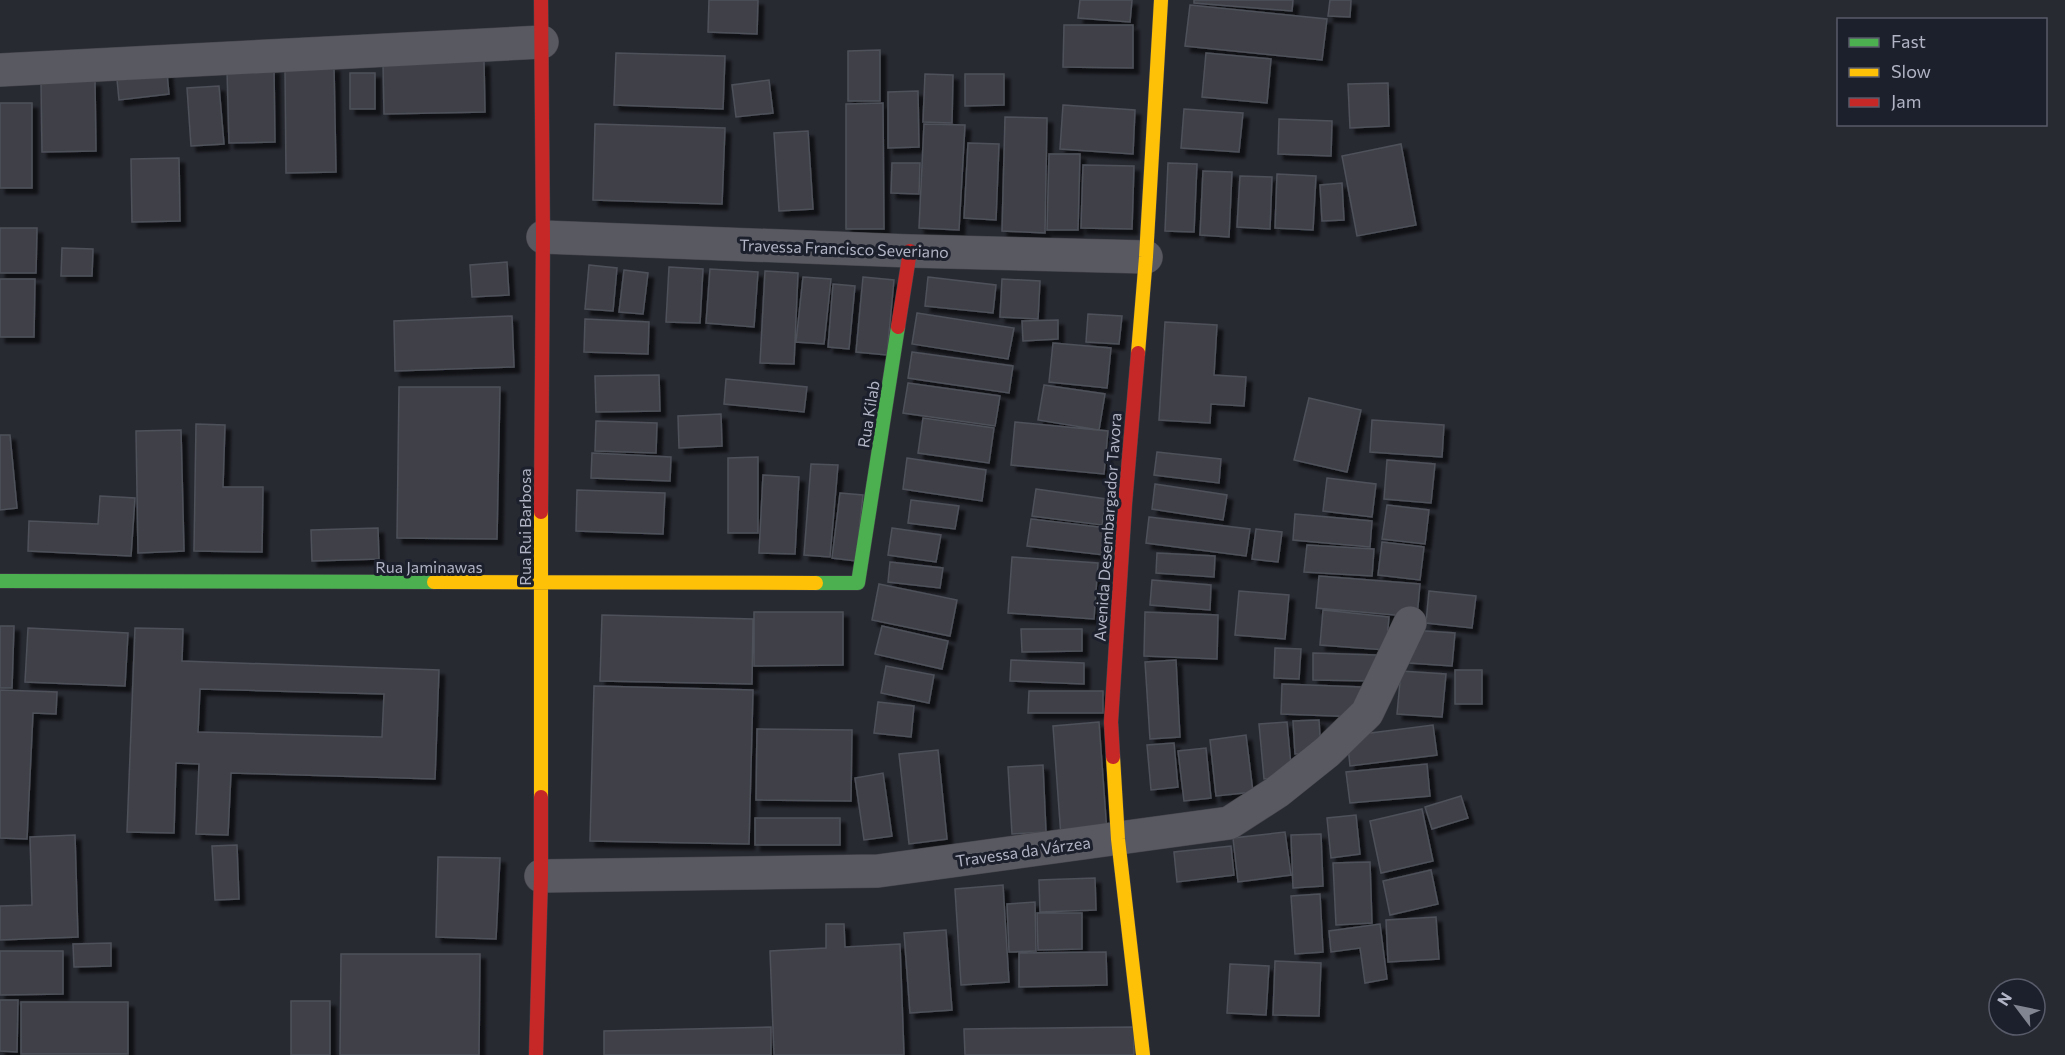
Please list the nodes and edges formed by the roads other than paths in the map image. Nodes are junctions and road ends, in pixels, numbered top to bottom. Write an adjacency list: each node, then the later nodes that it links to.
1 (541, 0): 3 (street, Rua Rui Barbosa)
2 (1161, 0): 7 (street, Avenida Desembargador Tavora)
3 (542, 42): 4 (street); 5 (street, Rua Rui Barbosa)
4 (0, 70)
5 (543, 237): 6 (street, Travessa Francisco Severiano); 9 (street, Rua Rui Barbosa)
6 (910, 251): 7 (street, Travessa Francisco Severiano); 10 (street, Rua Kilab)
7 (1146, 257): 12 (street, Avenida Desembargador Tavora)
8 (0, 581): 9 (street, Rua Jaminawas)
9 (540, 583): 10 (street, Rua Jaminawas); 13 (street, Rua Rui Barbosa)
10 (858, 583)
11 (1410, 623): 12 (street, Travessa da Várzea)
12 (1118, 839): 13 (street, Travessa da Várzea); 15 (street, Avenida Desembargador Tavora)
13 (541, 876): 14 (street, Rua Rui Barbosa)
14 (536, 1055)
15 (1143, 1055)

